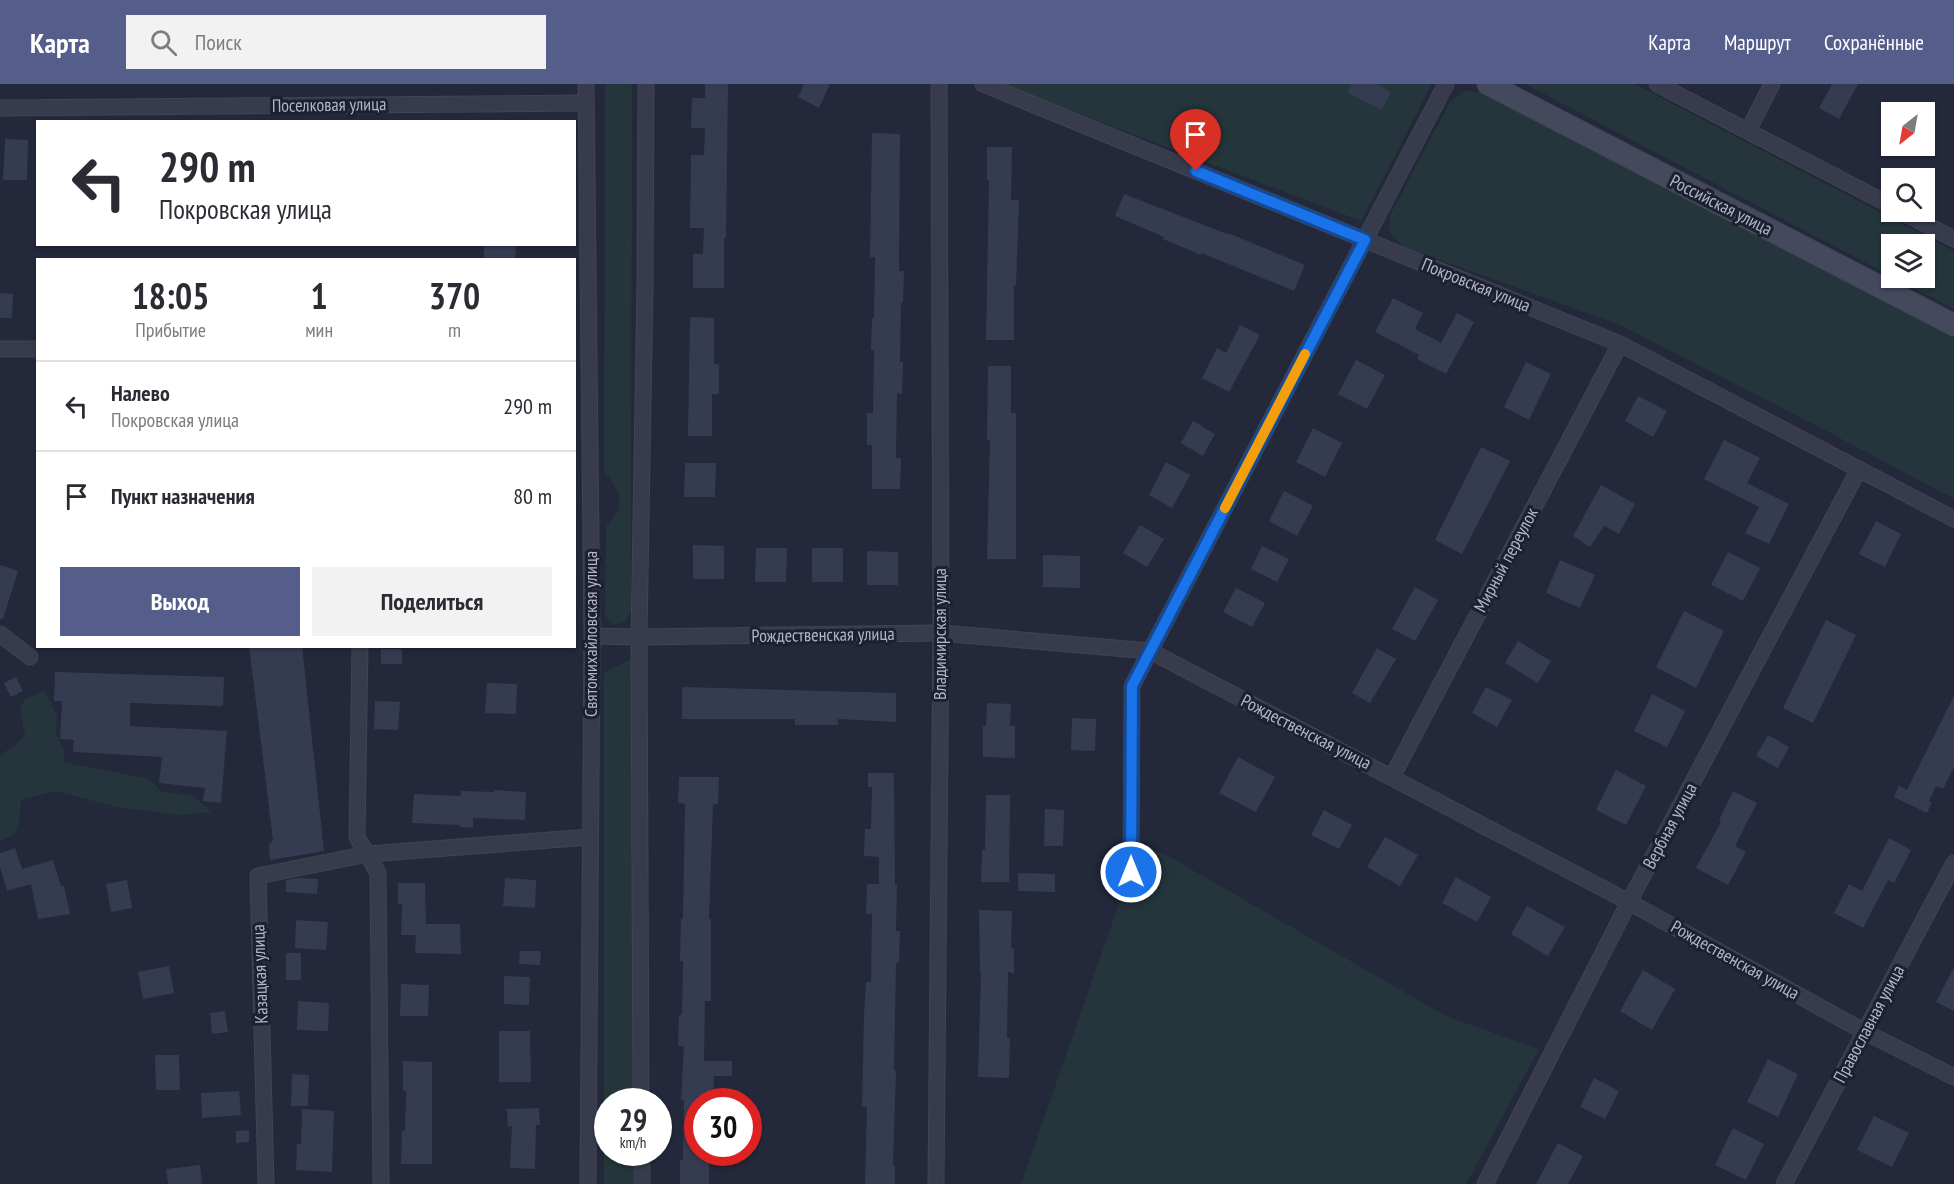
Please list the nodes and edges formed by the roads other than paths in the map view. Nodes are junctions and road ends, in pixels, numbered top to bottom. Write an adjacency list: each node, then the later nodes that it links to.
1 (586, 84): 9 (street, Святомихайловская улица)
2 (645, 84): 25 (street)
3 (939, 84): 22 (street, Владимирская улица)
4 (983, 84): 15 (street, Покровская улица)
5 (1446, 84): 15 (street)
6 (1488, 84): 16 (main road, Российская улица)
7 (1657, 84): 11 (street)
8 (1772, 84): 11 (street)
9 (585, 103): 10 (street, Поселковая улица); 24 (street, Святомихайловская улица)
10 (0, 108)
11 (1748, 131): 12 (street)
12 (1881, 200)
13 (1921, 222): 14 (street)
14 (1954, 239)
15 (1365, 240): 17 (street, Покровская улица); 27 (street)
16 (1954, 325)
17 (1620, 344): 20 (street, Покровская улица); 29 (street, Мирный переулок)
18 (36, 349): 19 (street)
19 (0, 350)
20 (1859, 469): 21 (street, Покровская улица); 34 (street, Вербная улица)
21 (1954, 519)
22 (941, 633): 25 (street, Рождественская улица); 27 (street, Рождественская улица); 43 (street, Владимирская улица)
23 (0, 634): 28 (street)
24 (592, 636): 25 (street, Рождественская улица); 30 (street, Святомихайловская улица)
25 (639, 637): 37 (street)
26 (360, 648): 31 (street)
27 (1150, 651): 29 (street, Рождественская улица); 33 (street)
28 (30, 657)
29 (1392, 777): 34 (street, Рождественская улица)
30 (590, 837): 31 (street, Казацкая улица); 41 (street, Святомихайловская улица)
31 (368, 854): 39 (street, Казацкая улица); 40 (street)
32 (1954, 863): 35 (street, Православная улица)
33 (1131, 872)
34 (1629, 902): 35 (street, Рождественская улица); 44 (street, Вербная улица)
35 (1865, 1032): 36 (street, Рождественская улица); 45 (street, Православная улица)
36 (1954, 1077)
37 (641, 1088)
38 (642, 1166): 42 (street)
39 (266, 1184)
40 (381, 1184)
41 (588, 1184)
42 (642, 1184)
43 (936, 1184)
44 (1485, 1184)
45 (1784, 1184)

